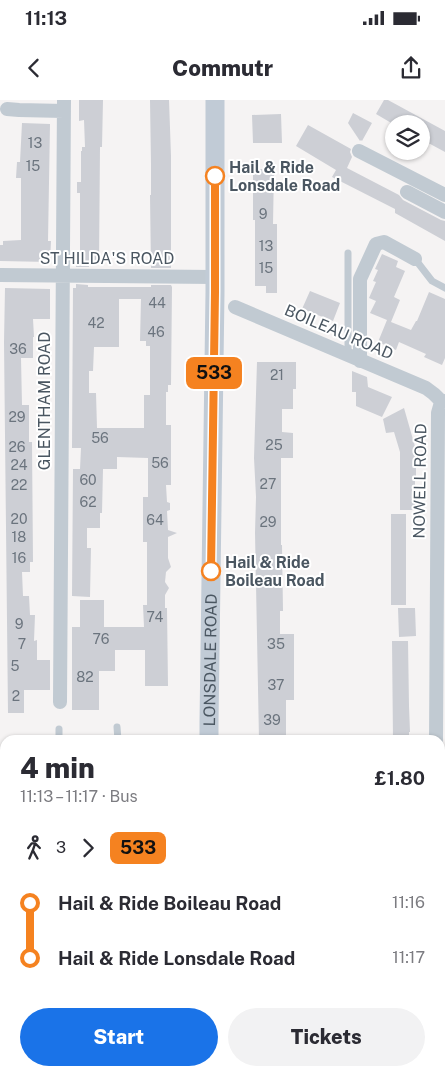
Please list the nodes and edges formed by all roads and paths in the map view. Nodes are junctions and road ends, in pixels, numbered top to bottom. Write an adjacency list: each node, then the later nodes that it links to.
1 (215, 100): 11 (main road, LONSDALE ROAD)
2 (64, 105): 3 (street); 10 (street, GLENTHAM ROAD)
3 (7, 108)
4 (360, 150): 6 (street)
5 (407, 192): 6 (street)
6 (444, 204)
7 (348, 253): 14 (lane)
8 (415, 259): 12 (lane); 14 (street)
9 (0, 276): 10 (street, ST HILDA'S ROAD)
10 (63, 276): 11 (street, ST HILDA'S ROAD); 18 (street, GLENTHAM ROAD)
11 (214, 276): 13 (main road, LONSDALE ROAD)
12 (445, 288)
13 (224, 304): 14 (street, BOILEAU ROAD); 23 (main road, LONSDALE ROAD)
14 (354, 358): 15 (street, BOILEAU ROAD)
15 (444, 402): 16 (street, NOWELL ROAD)
16 (441, 562): 17 (street, NOWELL ROAD)
17 (440, 675): 24 (street, NOWELL ROAD)
18 (60, 702)
19 (118, 727): 22 (lane)
20 (59, 729): 21 (lane)
21 (60, 735)
22 (118, 735)
23 (210, 735)
24 (436, 735)

